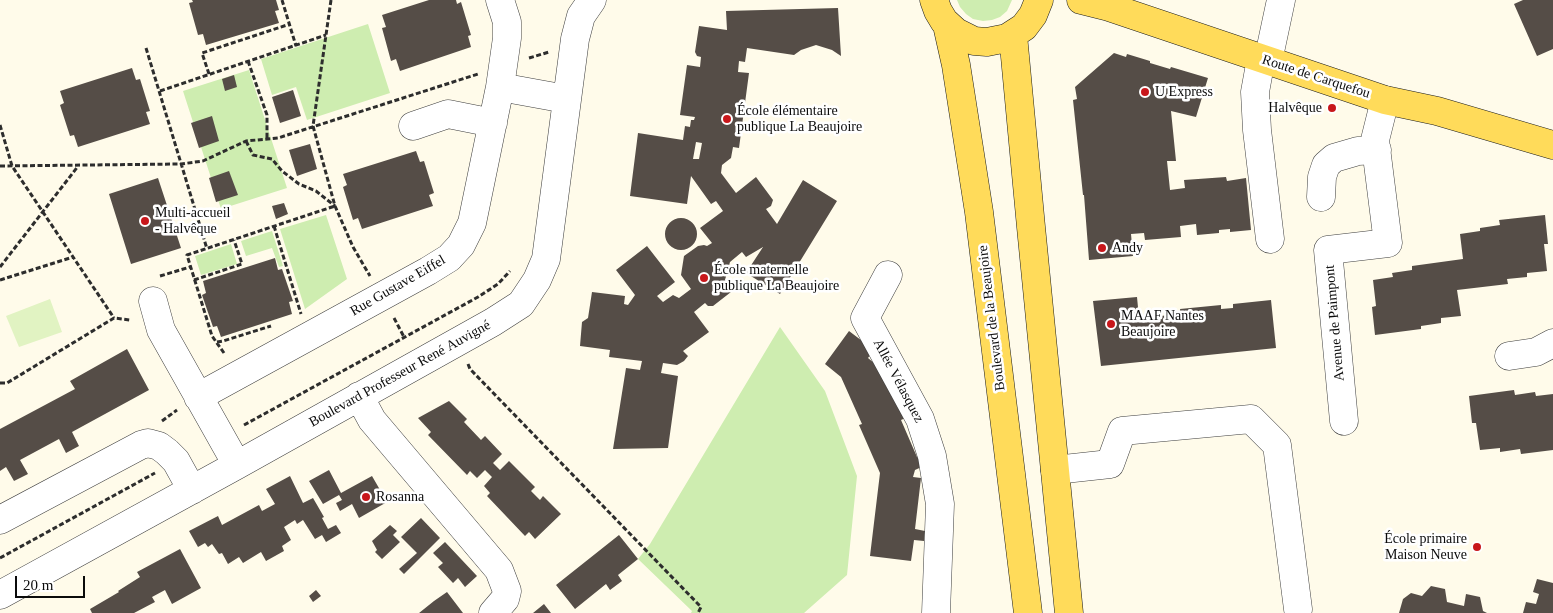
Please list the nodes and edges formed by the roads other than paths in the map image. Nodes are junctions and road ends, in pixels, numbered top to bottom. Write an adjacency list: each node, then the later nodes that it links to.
1 (500, 0): 10 (street, Rue Gustave Eiffel)
2 (592, 0): 11 (street, Boulevard Professeur René Auvigné)
3 (934, 0): 7 (main road)
4 (1039, 0): 8 (main road)
5 (1081, 0): 9 (main road, Route de Carquefou)
6 (1281, 0): 9 (street)
7 (947, 25): 8 (main road); 34 (main road, Boulevard de la Beaujoire)
8 (1013, 35): 27 (main road)
9 (1264, 60): 12 (main road, Route de Carquefou); 18 (street)
10 (501, 77): 11 (street); 13 (street, Rue Gustave Eiffel)
11 (566, 99): 23 (street, Boulevard Professeur René Auvigné)
12 (1385, 100): 15 (main road, Route de Carquefou); 16 (street, Avenue de Paimpont)
13 (493, 123): 14 (street); 24 (street, Rue Gustave Eiffel)
14 (413, 126)
15 (1553, 145)
16 (1377, 150): 17 (street); 25 (street, Avenue de Paimpont)
17 (1321, 197)
18 (1270, 239)
19 (888, 275): 33 (street, Allée Vélasquez)
20 (153, 301): 24 (street)
21 (1553, 344): 22 (street)
22 (1509, 356)
23 (358, 396): 26 (street, Boulevard Professeur René Auvigné); 32 (street)
24 (198, 397): 26 (street)
25 (1344, 421)
26 (237, 465): 28 (street, Boulevard Professeur René Auvigné)
27 (1055, 470): 31 (street); 35 (main road)
28 (192, 490): 29 (street); 30 (street, Boulevard Professeur René Auvigné)
29 (0, 520)
30 (0, 595)
31 (1298, 608)
32 (493, 613)
33 (936, 613)
34 (1028, 613)
35 (1069, 613)

